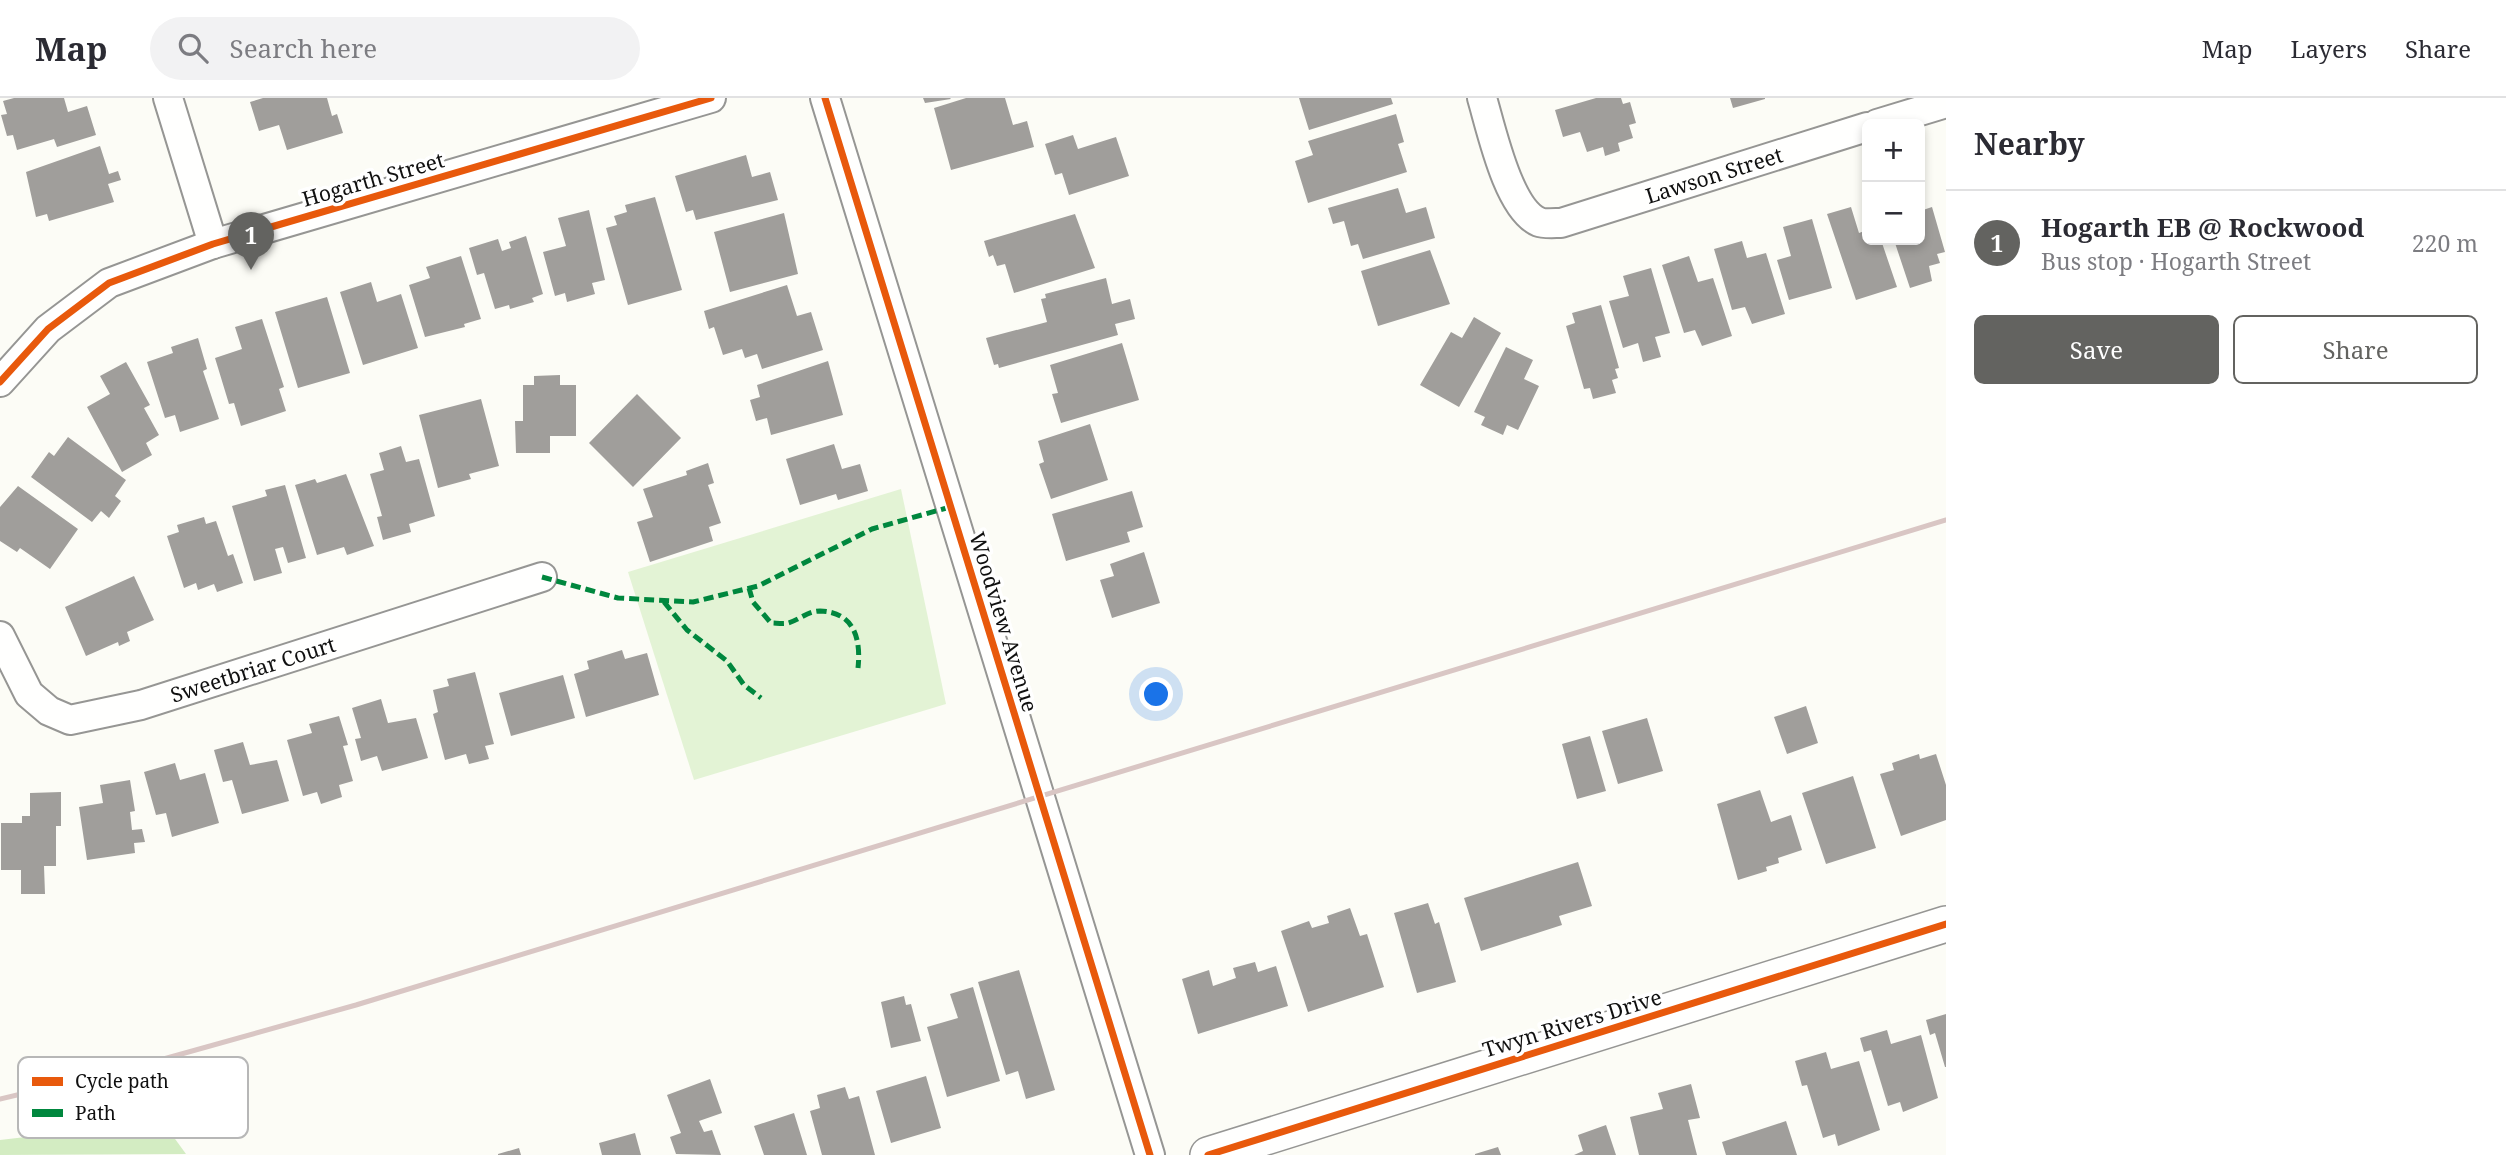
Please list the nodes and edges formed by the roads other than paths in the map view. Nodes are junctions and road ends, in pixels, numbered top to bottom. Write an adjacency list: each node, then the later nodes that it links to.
1 (168, 98): 8 (street)
2 (711, 98): 8 (street, Hogarth Street)
3 (825, 98): 13 (street, Woodview Avenue)
4 (1482, 98): 7 (street, Lawson Street)
5 (1946, 103): 6 (street)
6 (1887, 114)
7 (1862, 129)
8 (213, 244): 9 (street, Hogarth Street)
9 (0, 382)
10 (542, 577): 11 (street, Sweetbriar Court)
11 (0, 636)
12 (1946, 924): 14 (street, Twyn Rivers Drive)
13 (1150, 1155)
14 (1208, 1155)

